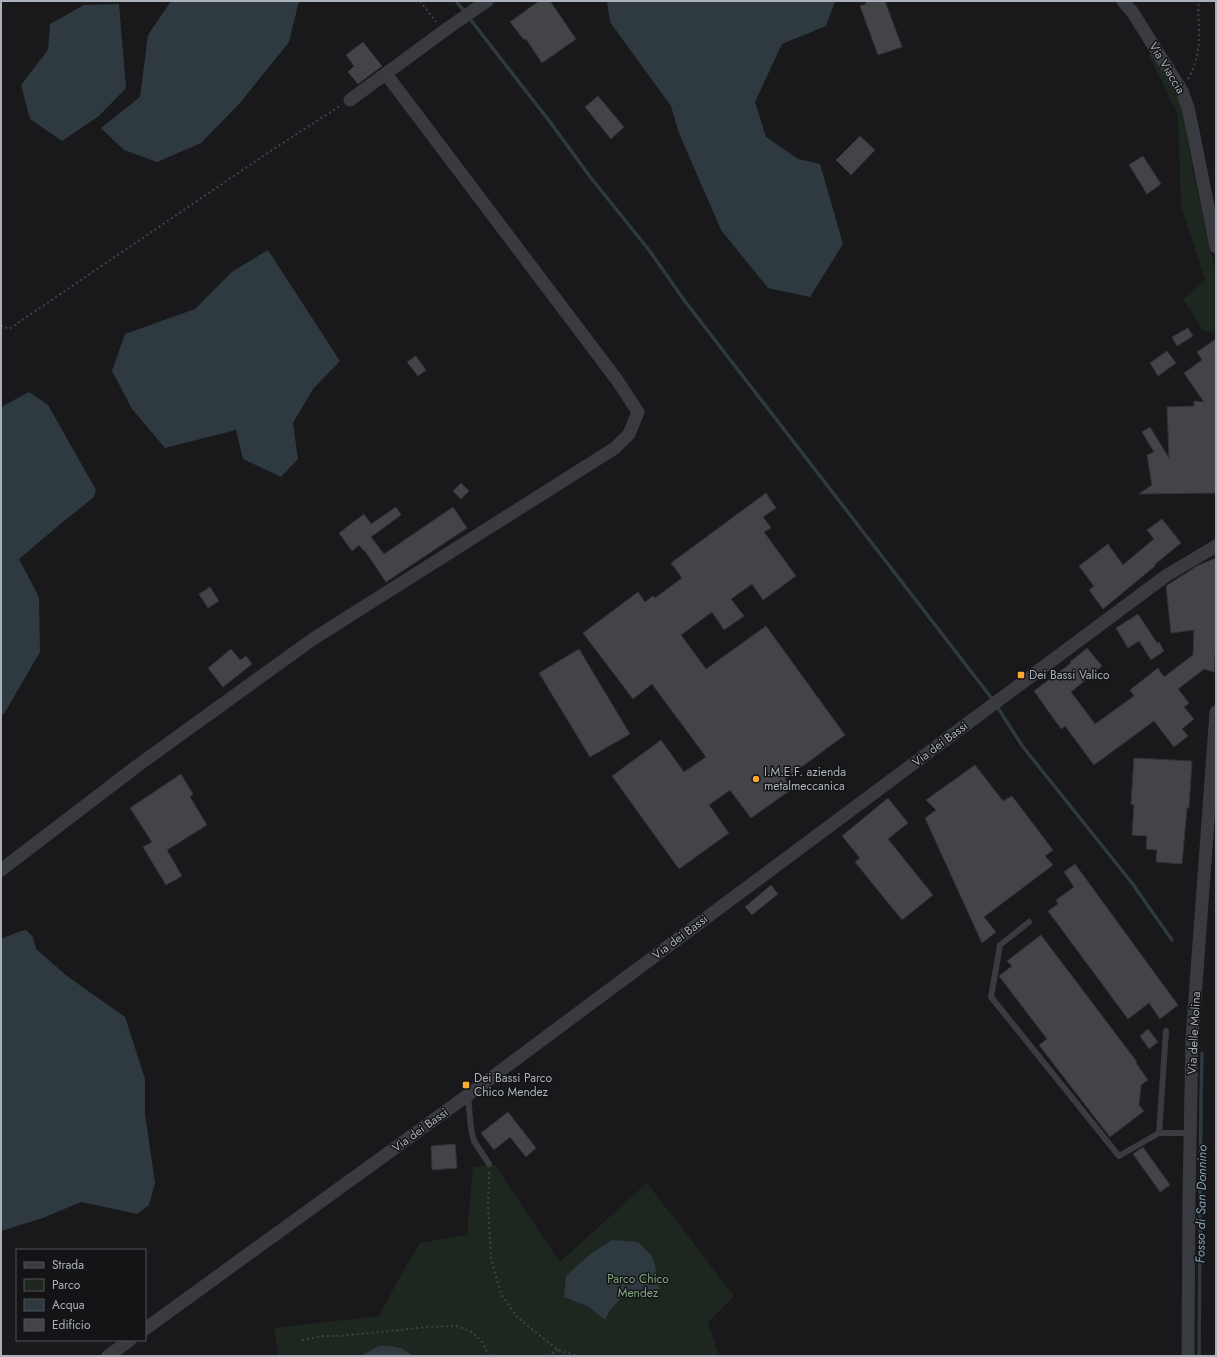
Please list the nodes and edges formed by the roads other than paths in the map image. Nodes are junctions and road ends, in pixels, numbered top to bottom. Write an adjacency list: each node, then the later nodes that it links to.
1 (1123, 1): 5 (street, Via Viaccia)
2 (485, 2): 3 (street)
3 (386, 74): 4 (street); 9 (street)
4 (350, 100)
5 (1210, 189): 6 (street)
6 (1216, 247)
7 (1216, 546): 12 (street, Via dei Bassi)
8 (1216, 712): 14 (street, Via delle Molina)
9 (1, 870)
10 (1029, 922): 13 (lane)
11 (1166, 1030): 13 (lane)
12 (468, 1095): 15 (lane); 16 (street, Via dei Bassi)
13 (1160, 1133): 14 (lane)
14 (1190, 1133): 19 (street, Via delle Molina)
15 (489, 1164)
16 (146, 1328)
17 (129, 1341): 18 (street)
18 (108, 1356)
19 (1188, 1356)

